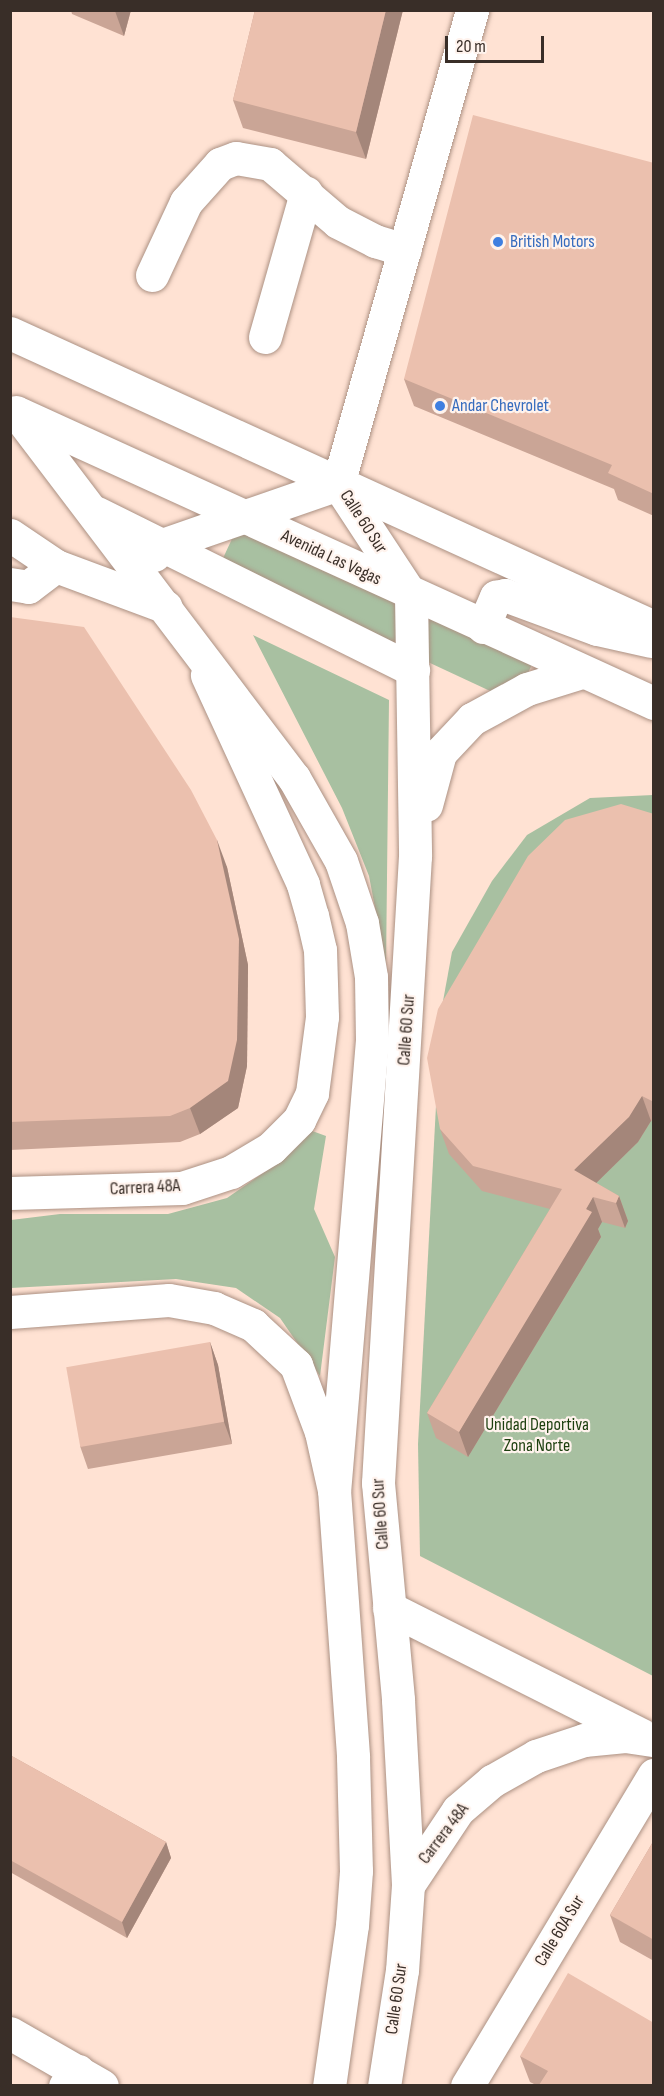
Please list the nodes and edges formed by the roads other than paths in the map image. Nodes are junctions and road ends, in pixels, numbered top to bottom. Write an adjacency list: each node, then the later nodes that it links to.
1 (472, 10): 3 (main road, Calle 60 Sur)
2 (306, 193): 3 (main road); 4 (main road); 6 (main road)
3 (405, 249): 8 (main road, Calle 60 Sur)
4 (152, 275)
5 (10, 333): 8 (main road)
6 (265, 337)
7 (13, 410): 9 (main road, Calle 60 Sur); 10 (main road, Avenida Las Vegas)
8 (338, 484): 10 (main road); 16 (main road, Calle 60 Sur); 18 (main road)
9 (90, 509): 12 (main road); 15 (main road, Calle 60 Sur)
10 (244, 517): 12 (main road); 16 (main road, Avenida Las Vegas)
11 (10, 535): 13 (main road)
12 (162, 545): 15 (main road); 21 (main road)
13 (56, 566): 14 (main road); 15 (main road)
14 (10, 584)
15 (156, 594): 19 (main road, Calle 60 Sur)
16 (411, 595): 17 (main road, Avenida Las Vegas); 21 (main road, Calle 60 Sur)
17 (483, 627): 20 (main road); 22 (main road, Avenida Las Vegas)
18 (654, 627)
19 (190, 640): 25 (main road, Calle 60 Sur); 28 (main road, Calle 60 Sur)
20 (654, 642)
21 (412, 670): 24 (main road, Calle 60 Sur)
22 (582, 672): 23 (main road, Avenida Las Vegas); 24 (main road)
23 (654, 704)
24 (415, 856): 29 (main road, Calle 60 Sur)
25 (271, 1148): 26 (main road, Carrera 48A)
26 (10, 1193)
27 (10, 1312): 28 (main road)
28 (334, 1490): 35 (main road, Calle 60 Sur)
29 (389, 1608): 30 (main road); 32 (main road, Calle 60 Sur)
30 (650, 1739): 32 (main road, Carrera 48A)
31 (654, 1775): 37 (main road, Calle 60A Sur)
32 (408, 1885): 36 (main road, Calle 60 Sur)
33 (10, 2033): 34 (main road)
34 (81, 2081)
35 (329, 2085)
36 (384, 2085)
37 (467, 2085)

